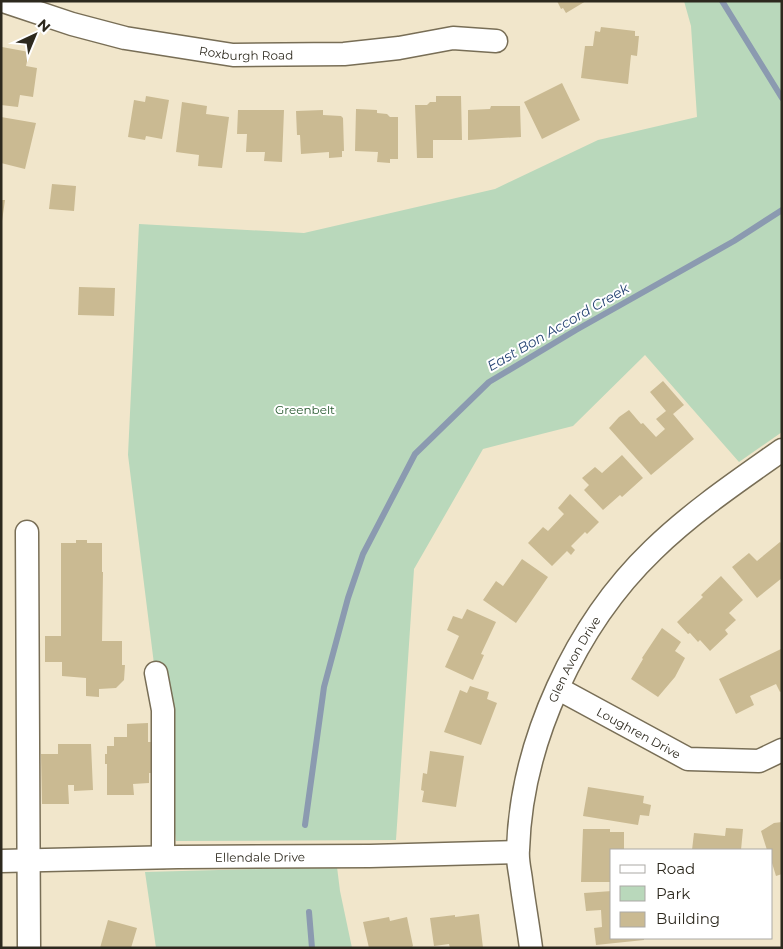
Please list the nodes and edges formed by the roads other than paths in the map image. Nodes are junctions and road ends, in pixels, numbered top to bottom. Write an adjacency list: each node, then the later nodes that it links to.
1 (4, 1): 2 (street, Roxburgh Road)
2 (496, 41)
3 (782, 450): 6 (street, Glen Avon Drive)
4 (27, 532): 10 (street)
5 (156, 673): 9 (street)
6 (559, 689): 7 (street, Loughren Drive); 8 (street, Glen Avon Drive)
7 (782, 750)
8 (517, 852): 9 (street, Ellendale Drive); 13 (street, Glen Avon Drive)
9 (163, 857): 10 (street, Ellendale Drive)
10 (29, 860): 11 (street, Ellendale Drive); 12 (street)
11 (1, 861)
12 (29, 948)
13 (531, 948)

